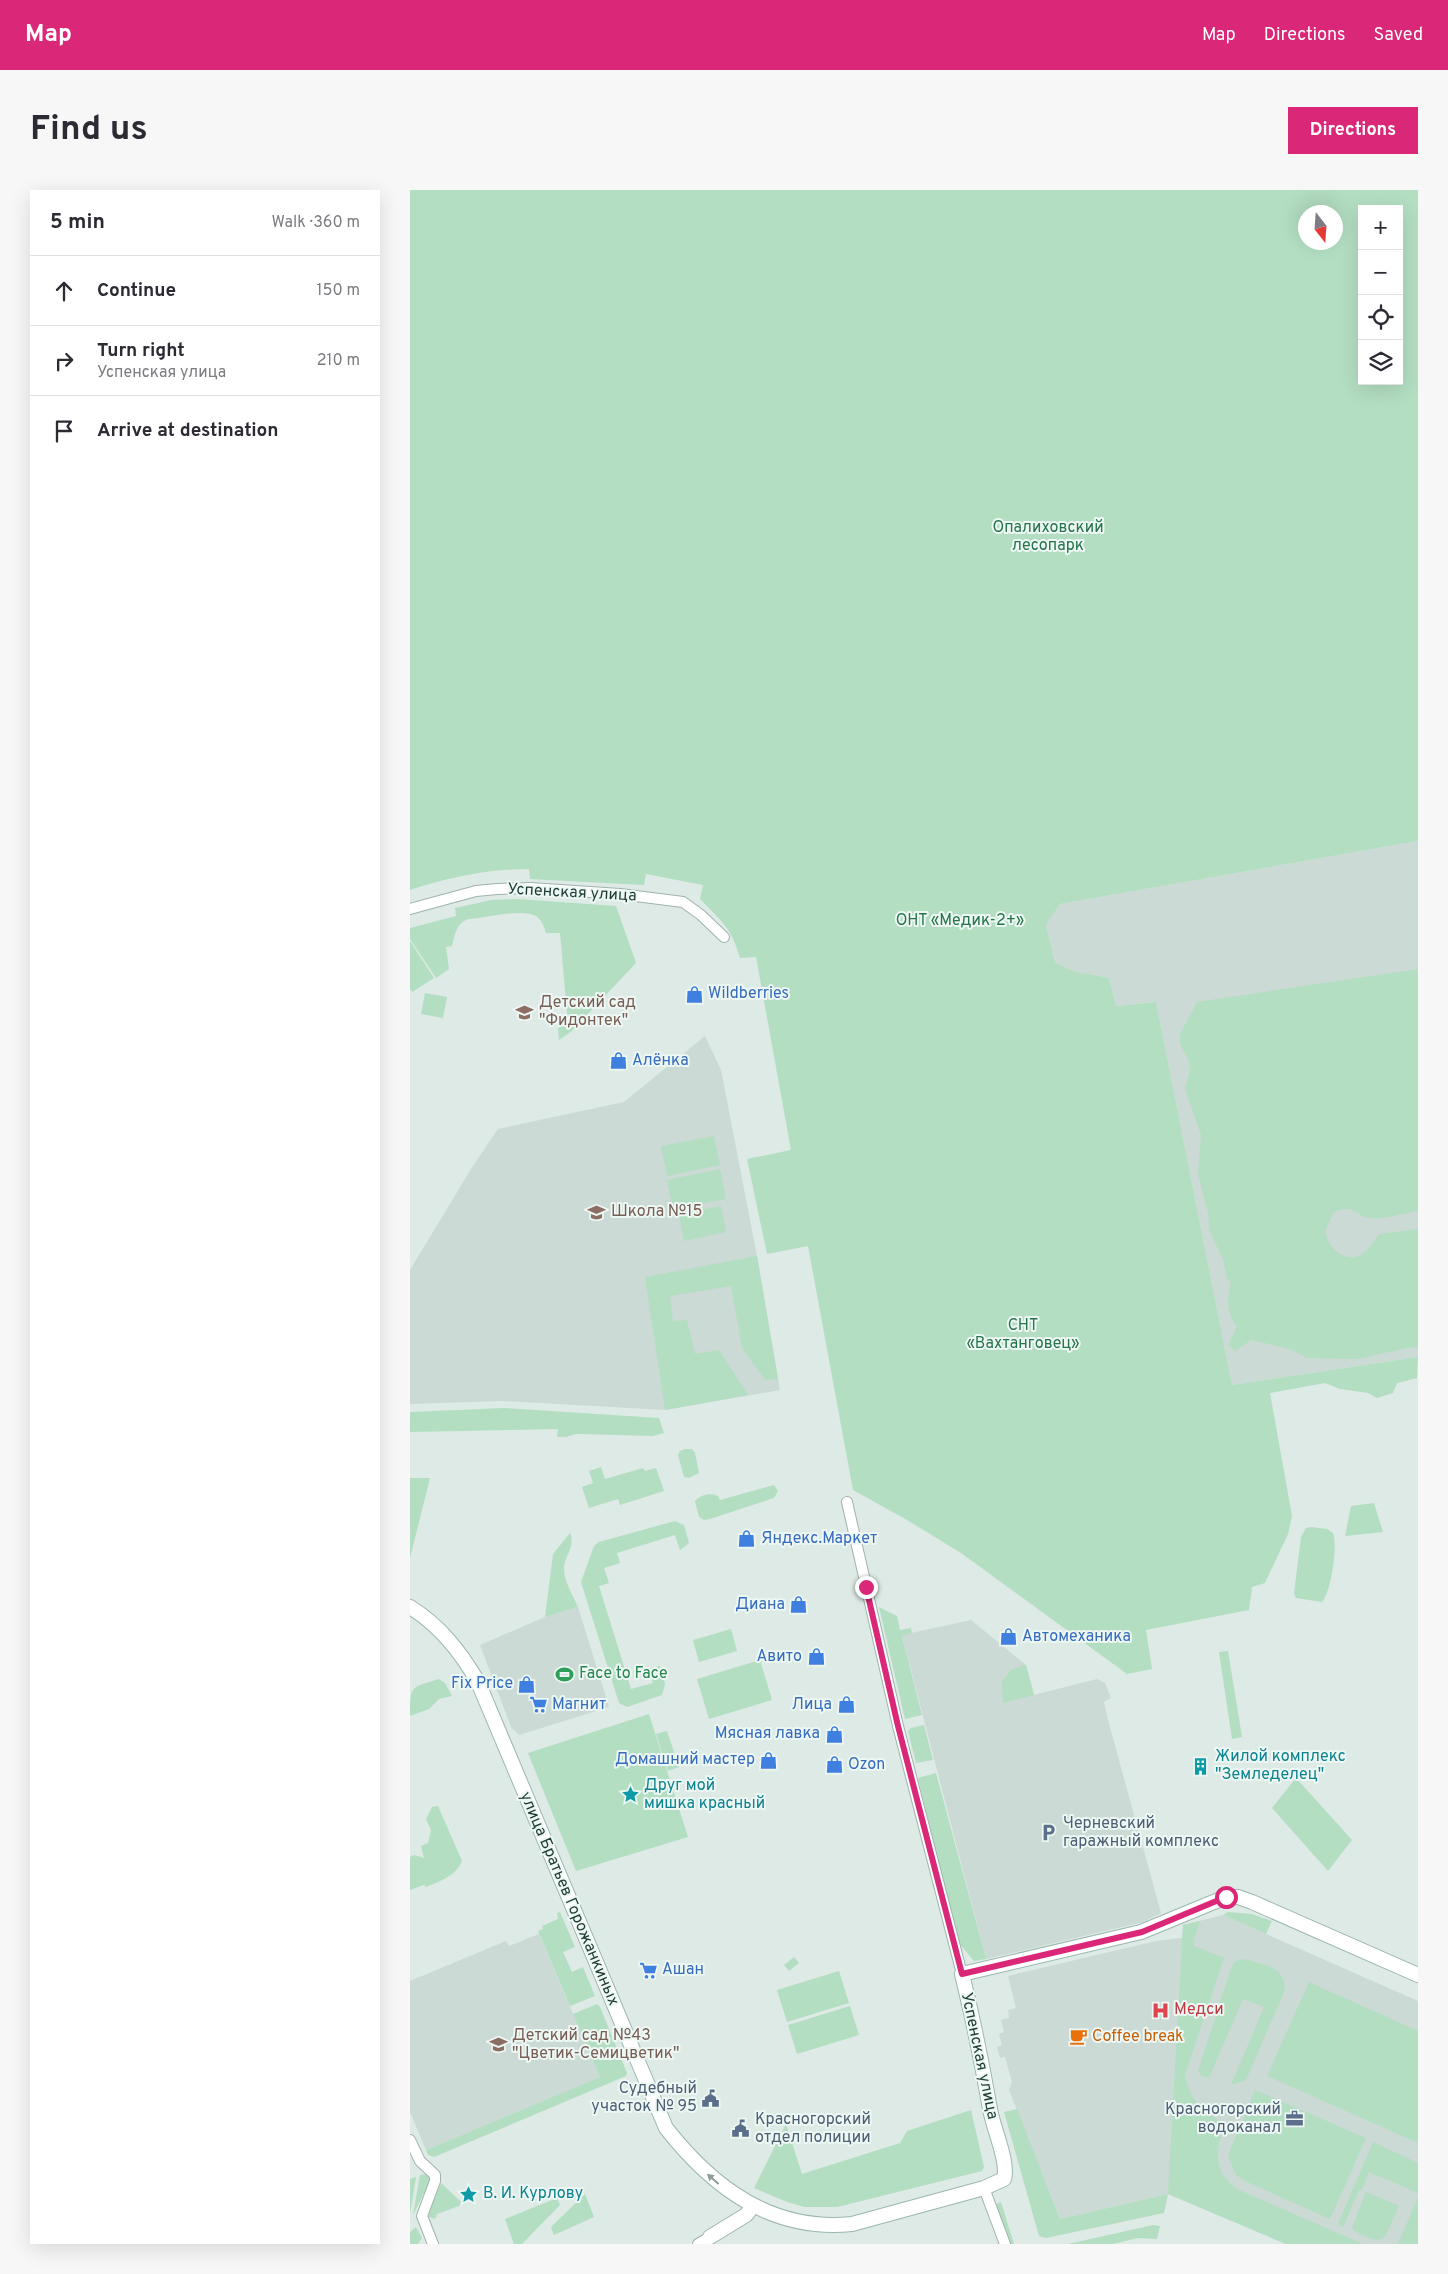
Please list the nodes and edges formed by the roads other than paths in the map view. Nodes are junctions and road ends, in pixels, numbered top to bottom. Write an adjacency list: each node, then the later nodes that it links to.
1 (410, 909): 2 (street, Успенская улица)
2 (724, 937)
3 (847, 1502): 5 (street, Успенская улица)
4 (410, 1607): 9 (street, улица Братьев Горожанкиных, one-way to 4)
5 (962, 1974): 6 (street); 8 (street, Успенская улица)
6 (1418, 1975)
7 (410, 2140): 11 (street)
8 (984, 2188): 9 (street, улица Братьев Горожанкиных); 12 (street)
9 (753, 2206): 10 (street)
10 (704, 2241)
11 (433, 2244)
12 (1005, 2244)

